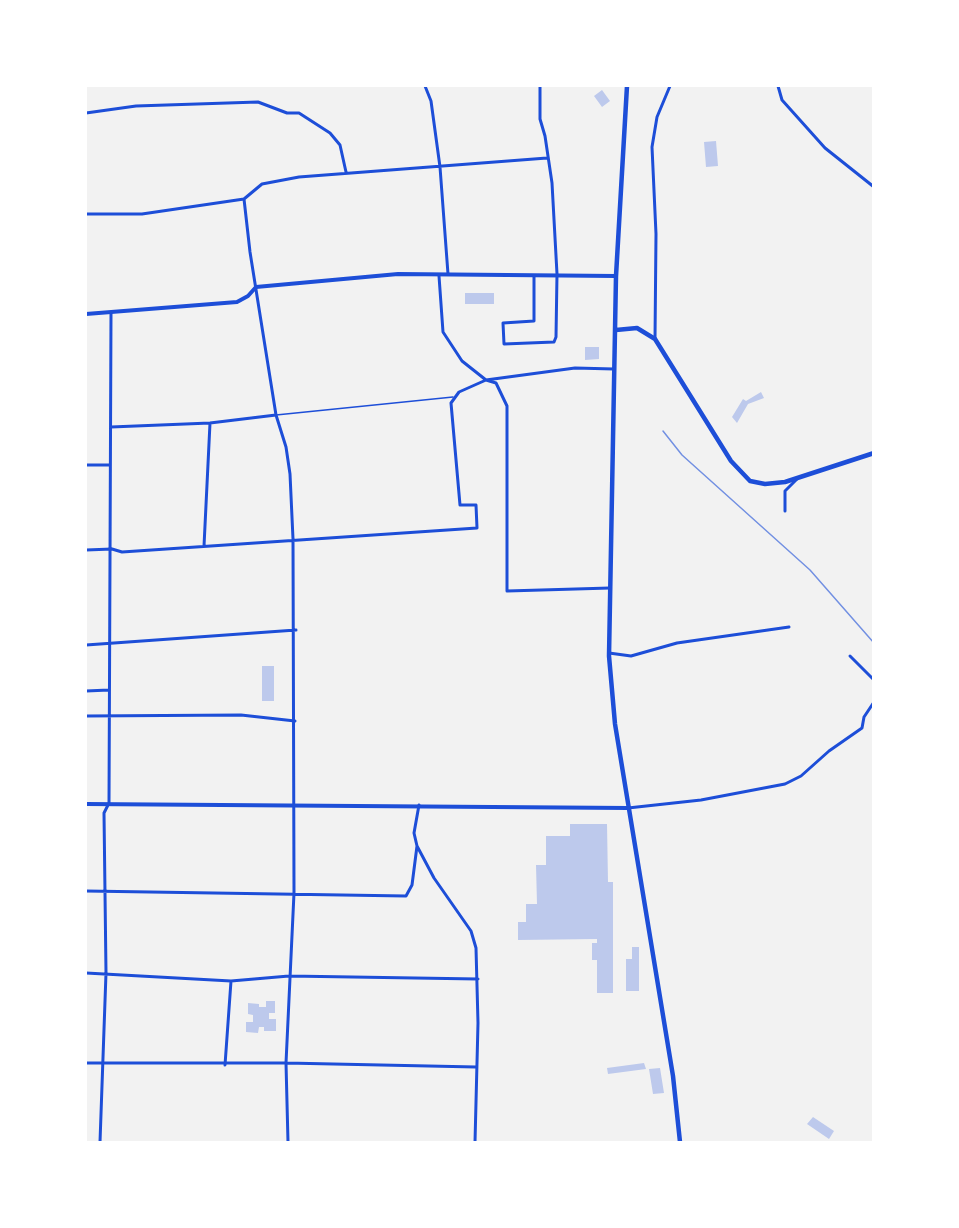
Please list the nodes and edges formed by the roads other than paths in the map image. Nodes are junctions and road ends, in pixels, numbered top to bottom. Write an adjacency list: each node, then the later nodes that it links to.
1 (425, 86): 8 (street)
2 (540, 86): 7 (street)
3 (627, 86): 17 (main road)
4 (670, 86): 22 (street)
5 (778, 86): 10 (street)
6 (86, 113): 9 (street)
7 (547, 158): 8 (street); 13 (street)
8 (440, 167): 9 (street); 15 (street)
9 (346, 172): 11 (street)
10 (873, 187)
11 (244, 199): 12 (street); 18 (street)
12 (86, 214)
13 (557, 274): 16 (street); 16 (street); 17 (street)
14 (439, 276): 15 (street); 18 (street); 24 (street)
15 (449, 276): 16 (street)
16 (534, 276)
17 (616, 276): 21 (main road)
18 (256, 288): 19 (street); 26 (street)
19 (111, 313): 20 (street); 28 (street)
20 (86, 314)
21 (616, 330): 22 (main road); 23 (main road)
22 (655, 339): 32 (main road)
23 (615, 369): 24 (street); 38 (main road)
24 (486, 380): 25 (street); 38 (street)
25 (454, 397): 26 (lane); 34 (street)
26 (276, 415): 27 (street); 34 (street)
27 (210, 423): 28 (street); 35 (street)
28 (111, 427): 31 (street)
29 (873, 453): 32 (main road)
30 (86, 465): 31 (street)
31 (110, 465): 36 (street)
32 (800, 477): 33 (street)
33 (785, 511)
34 (294, 539): 35 (street); 40 (street)
35 (204, 546): 36 (street)
36 (112, 549): 37 (street); 41 (street)
37 (86, 550)
38 (610, 588): 43 (main road)
39 (789, 627): 43 (street)
40 (296, 630): 41 (street); 51 (street)
41 (109, 644): 42 (street); 46 (street)
42 (86, 645)
43 (609, 653): 56 (main road)
44 (850, 656): 45 (street)
45 (873, 680)
46 (109, 690): 47 (street); 49 (street)
47 (86, 692)
48 (873, 702): 56 (street)
49 (110, 715): 50 (street); 51 (street); 52 (street)
50 (86, 716)
51 (295, 721): 55 (street)
52 (109, 803): 53 (street); 55 (street); 58 (street)
53 (86, 804)
54 (419, 805): 55 (street); 56 (street); 57 (street)
55 (295, 806): 60 (street)
56 (628, 807): 74 (main road)
57 (417, 846): 60 (street); 64 (street)
58 (104, 890): 59 (street); 60 (street); 62 (street)
59 (86, 891)
60 (294, 893): 63 (street)
61 (86, 973): 62 (street)
62 (106, 973): 65 (street); 68 (street)
63 (289, 976): 64 (street); 65 (street); 66 (street)
64 (477, 979): 70 (street)
65 (231, 981): 69 (street)
66 (286, 1063): 69 (street); 70 (street); 72 (street)
67 (86, 1064): 68 (street)
68 (102, 1064): 69 (street); 71 (street)
69 (225, 1065)
70 (476, 1067): 73 (street)
71 (100, 1143)
72 (288, 1143)
73 (475, 1143)
74 (680, 1143)

